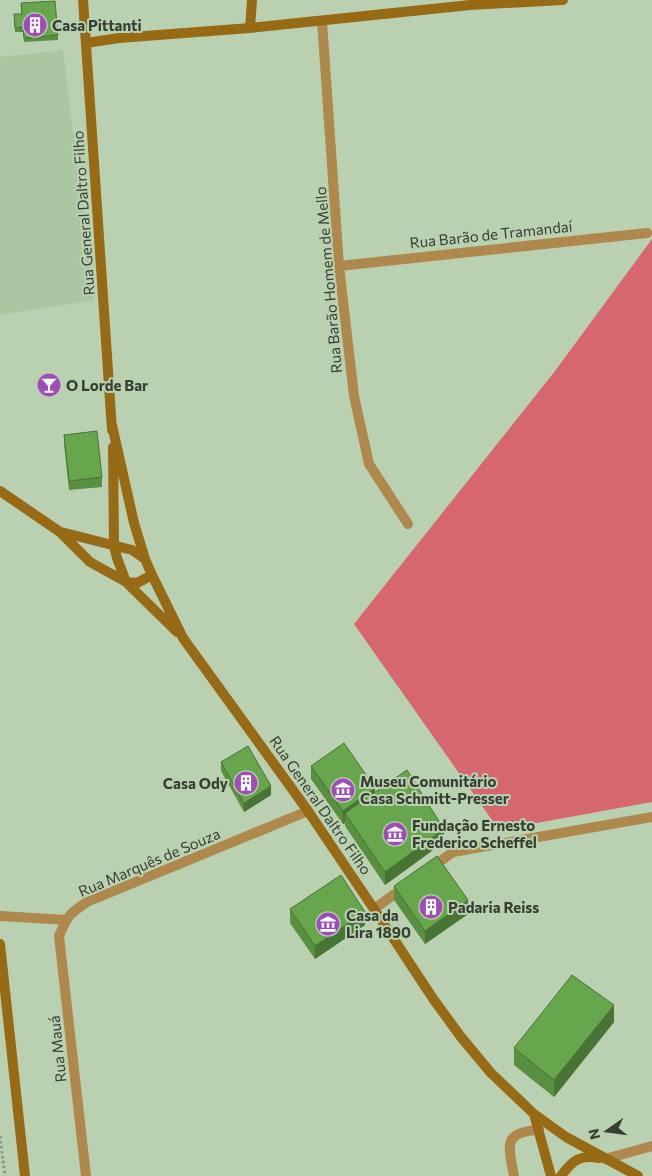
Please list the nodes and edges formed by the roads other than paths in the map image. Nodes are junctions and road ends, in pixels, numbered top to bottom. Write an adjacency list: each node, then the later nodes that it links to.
1 (83, 0): 7 (main road, Rua General Daltro Filho)
2 (252, 0): 6 (main road)
3 (564, 0): 4 (main road)
4 (470, 3): 5 (main road)
5 (322, 21): 6 (main road); 9 (street, Rua Barão Homem de Mello)
6 (250, 28): 7 (main road)
7 (86, 43): 10 (main road, Rua General Daltro Filho)
8 (647, 233): 9 (street, Rua Barão de Tramandaí)
9 (339, 266): 12 (street, Rua Barão Homem de Mello)
10 (112, 425): 14 (main road, Rua General Daltro Filho); 15 (main road, Rua General Daltro Filho)
11 (0, 491): 13 (main road)
12 (408, 524)
13 (60, 532): 14 (main road); 17 (main road)
14 (114, 546): 15 (main road); 17 (main road, Rua General Daltro Filho)
15 (145, 559): 16 (main road, Rua General Daltro Filho)
16 (152, 576): 17 (main road); 18 (main road, Rua General Daltro Filho)
17 (126, 582): 18 (main road)
18 (183, 638): 19 (main road, Rua General Daltro Filho)
19 (308, 811): 21 (main road, Rua General Daltro Filho); 23 (street, Rua Marquês de Souza)
20 (652, 817): 21 (street)
21 (374, 909): 25 (main road, Rua General Daltro Filho)
22 (0, 916): 23 (street)
23 (66, 920): 30 (street, Rua Mauá)
24 (0, 944): 29 (main road)
25 (534, 1114): 26 (main road, Rua General Daltro Filho); 28 (main road)
26 (539, 1130): 31 (street); 32 (main road, Rua General Daltro Filho)
27 (652, 1146): 28 (street)
28 (605, 1159): 33 (main road); 34 (main road)
29 (25, 1176)
30 (86, 1176)
31 (514, 1176)
32 (551, 1176)
33 (561, 1176)
34 (638, 1176)

